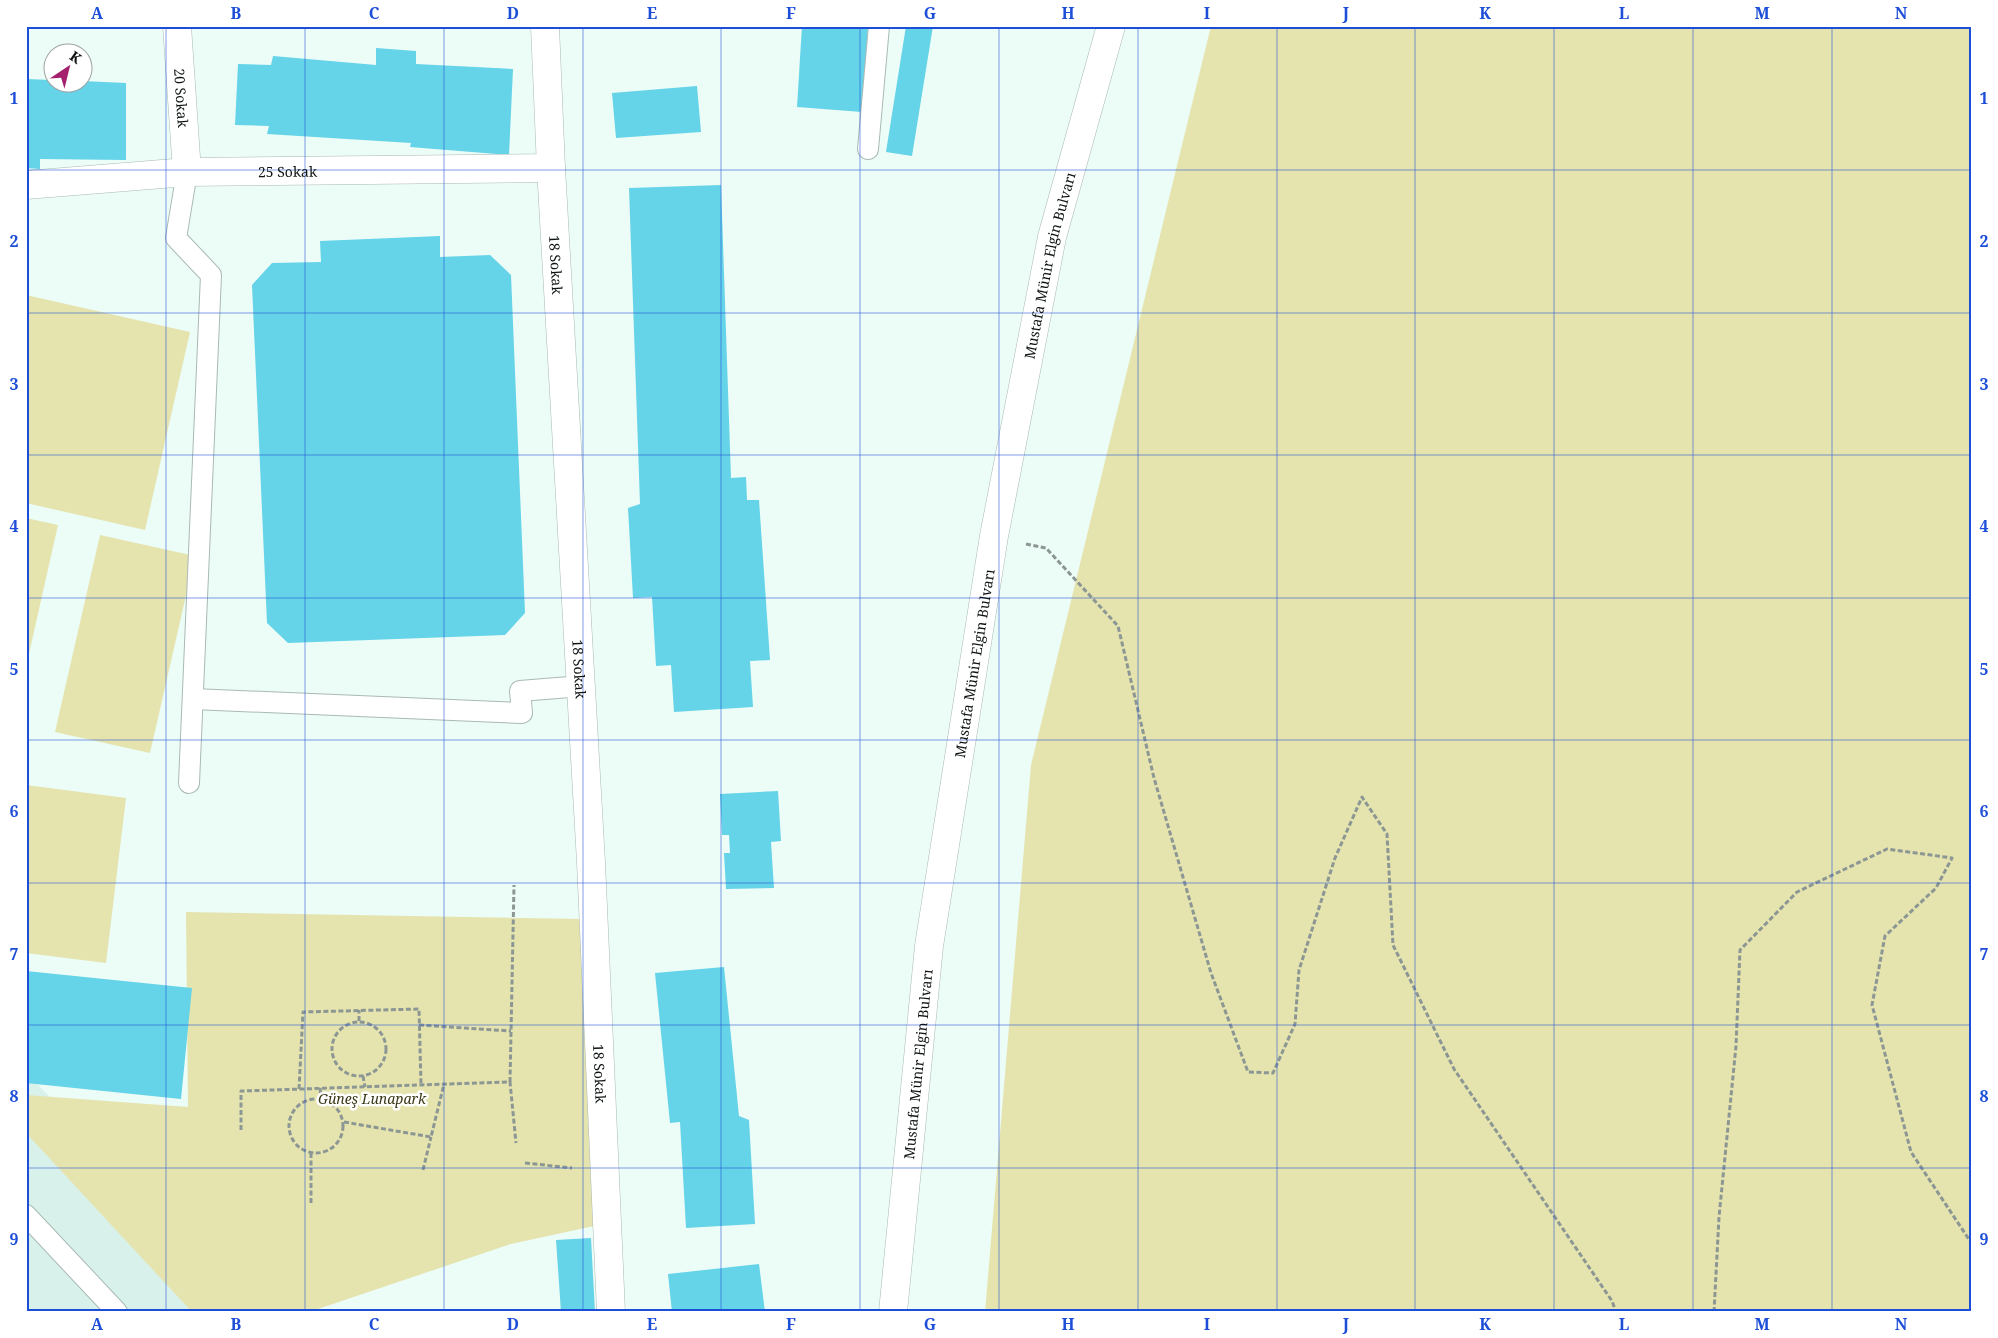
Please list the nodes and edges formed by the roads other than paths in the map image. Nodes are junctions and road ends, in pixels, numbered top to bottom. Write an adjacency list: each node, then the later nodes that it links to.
1 (177, 26): 7 (street, 20 Sokak)
2 (545, 26): 6 (street, 18 Sokak)
3 (879, 26): 5 (lane)
4 (1111, 26): 15 (street, Mustafa Münir Elgin Bulvarı)
5 (868, 149)
6 (551, 168): 7 (street, 25 Sokak); 9 (street, 18 Sokak)
7 (187, 172): 8 (street, 25 Sokak); 10 (lane)
8 (26, 185)
9 (582, 686): 10 (lane); 14 (street, 18 Sokak)
10 (193, 700): 11 (lane)
11 (189, 783)
12 (26, 1215): 13 (lane)
13 (117, 1312)
14 (611, 1312)
15 (893, 1312)

